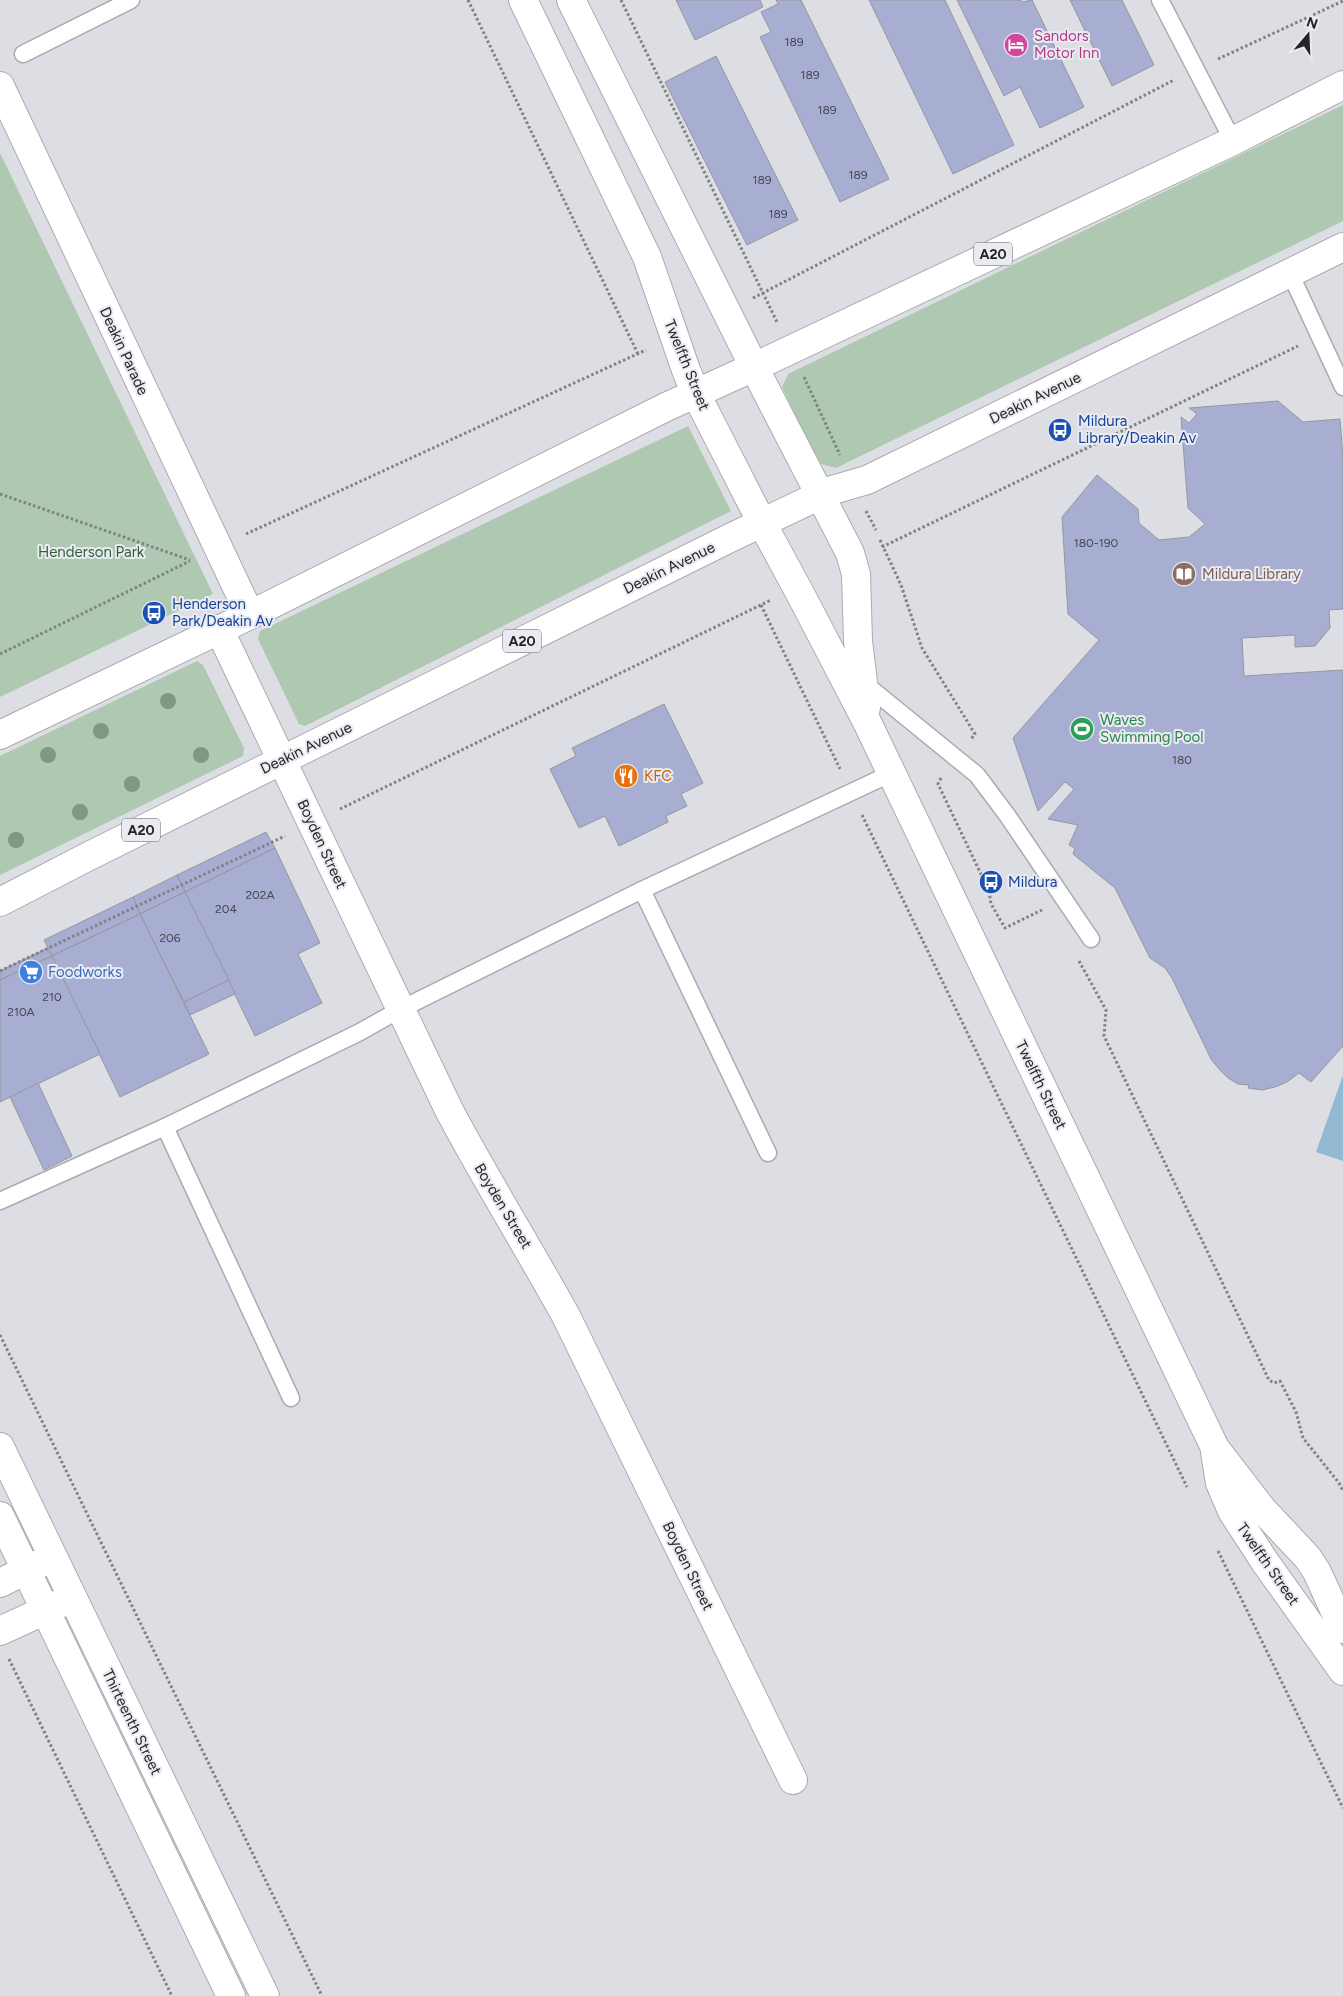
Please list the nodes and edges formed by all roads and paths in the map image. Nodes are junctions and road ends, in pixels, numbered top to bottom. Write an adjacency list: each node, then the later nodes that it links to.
1 (131, 0): 8 (lane)
2 (468, 0): 17 (path)
3 (523, 0): 15 (main road, Twelfth Street)
4 (571, 0): 18 (main road, Twelfth Street)
5 (620, 0): 9 (path)
6 (1160, 0): 9 (lane)
7 (1343, 1): 9 (path)
8 (23, 54)
9 (1196, 69): 12 (lane)
10 (1343, 85): 12 (main road, A20)
11 (0, 86): 24 (main road, Deakin Parade)
12 (1232, 141): 18 (main road, A20)
13 (1343, 247): 14 (main road, Deakin Avenue / A20)
14 (1290, 273): 16 (lane); 22 (main road, Deakin Avenue / A20)
15 (674, 336): 17 (path); 20 (main road, Twelfth Street)
16 (1319, 336): 19 (lane); 25 (path)
17 (638, 354): 24 (path)
18 (754, 367): 20 (main road, A20); 22 (main road, Twelfth Street)
19 (1343, 387)
20 (696, 394): 23 (main road, Twelfth Street); 28 (main road, A20)
21 (0, 494): 30 (path)
22 (821, 495): 23 (main road, Deakin Avenue / A20); 25 (main road, Twelfth Street)
23 (762, 523): 26 (main road, Twelfth Street); 35 (main road, Deakin Avenue / A20)
24 (217, 548): 28 (main road, Deakin Parade)
25 (853, 560): 31 (main road, Twelfth Street)
26 (797, 587): 27 (path); 32 (main road, Twelfth Street)
27 (761, 605): 37 (path); 38 (path)
28 (250, 615): 29 (main road, A20)
29 (219, 629): 33 (main road, A20); 35 (main road, Boyden Street)
30 (0, 654)
31 (864, 683): 32 (main road, Twelfth Street); 34 (lane)
32 (867, 722): 36 (main road, Twelfth Street)
33 (0, 735)
34 (956, 757): 41 (path); 42 (lane)
35 (283, 759): 38 (main road, Boyden Street); 40 (main road, Deakin Avenue / A20)
36 (890, 774): 37 (lane); 52 (main road, Twelfth Street)
37 (851, 791): 39 (lane); 54 (path)
38 (301, 828): 44 (path); 45 (main road, Boyden Street)
39 (642, 890): 45 (lane); 47 (lane)
40 (0, 902)
41 (1048, 907)
42 (1092, 939)
43 (1077, 958): 53 (path)
44 (0, 971)
45 (401, 1009): 46 (lane); 65 (main road, Boyden Street)
46 (165, 1127): 48 (lane); 50 (lane)
47 (768, 1153)
48 (0, 1201)
49 (0, 1335): 70 (path)
50 (291, 1398)
51 (0, 1447): 57 (main road, Thirteenth Street)
52 (1215, 1448): 62 (main road, Twelfth Street); 64 (main road, Twelfth Street)
53 (1343, 1491)
54 (1190, 1493)
55 (0, 1516): 58 (main road, Thirteenth Street)
56 (1217, 1547): 66 (path)
57 (52, 1558): 58 (main road); 60 (main road, Thirteenth Street)
58 (26, 1570): 59 (main road); 61 (main road, Thirteenth Street)
59 (0, 1583)
60 (72, 1598): 61 (main road); 69 (main road, Thirteenth Street)
61 (46, 1610): 63 (main road); 68 (main road, Thirteenth Street)
62 (1343, 1629)
63 (4, 1643): 67 (path)
64 (1343, 1671)
65 (793, 1780)
66 (1343, 1808)
67 (172, 1996)
68 (231, 1996)
69 (265, 1996)
70 (322, 1996)

